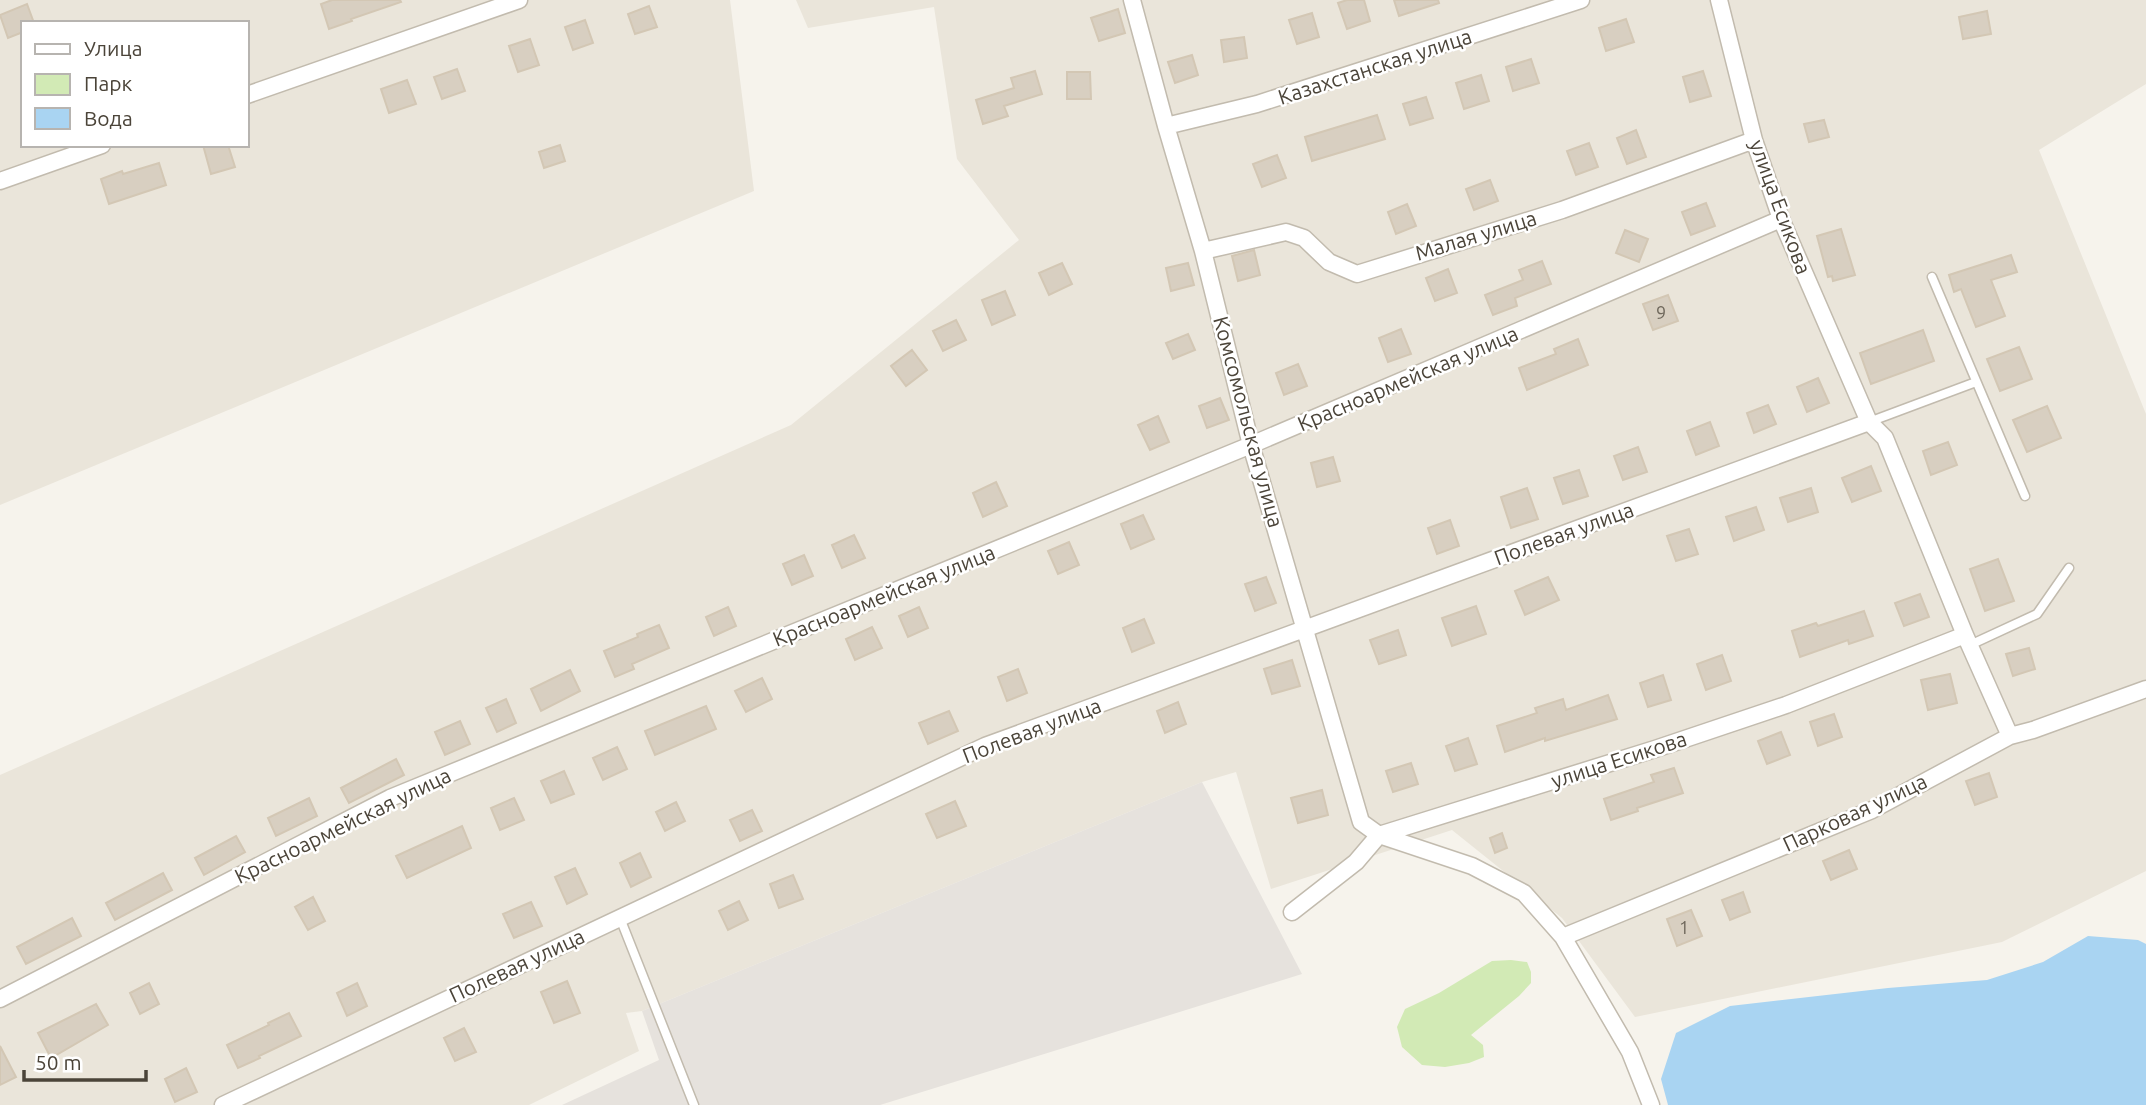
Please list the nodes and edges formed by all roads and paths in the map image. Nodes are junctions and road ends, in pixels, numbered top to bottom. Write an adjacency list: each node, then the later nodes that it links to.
1 (519, 0): 5 (street)
2 (1132, 0): 6 (street, Комсомольская улица)
3 (1581, 0): 6 (street, Казахстанская улица)
4 (1719, 0): 7 (street, улица Есикова)
5 (248, 95)
6 (1166, 126): 11 (street, Комсомольская улица)
7 (1754, 140): 10 (street, улица Есикова); 11 (street, Малая улица)
8 (96, 147): 9 (street)
9 (0, 181)
10 (1780, 219): 14 (street, улица Есикова); 15 (street, Красноармейская улица)
11 (1203, 251): 15 (street, Комсомольская улица)
12 (1932, 277): 13 (lane)
13 (1976, 382): 14 (lane); 16 (lane)
14 (1869, 422): 18 (street, Полевая улица); 19 (street, улица Есикова)
15 (1251, 445): 18 (street, Комсомольская улица); 26 (street, Красноармейская улица)
16 (2025, 496)
17 (2069, 568): 19 (lane)
18 (1305, 629): 22 (street, Комсомольская улица); 24 (street, Полевая улица)
19 (1967, 640): 21 (street, улица Есикова); 22 (street, улица Есикова)
20 (2146, 689): 21 (street, Парковая улица)
21 (2010, 736): 25 (street, Парковая улица)
22 (1379, 835): 23 (street); 25 (street)
23 (1292, 912)
24 (620, 918): 27 (street, Полевая улица); 28 (lane)
25 (1563, 937): 29 (street)
26 (0, 999)
27 (223, 1105)
28 (694, 1105)
29 (1651, 1105)

